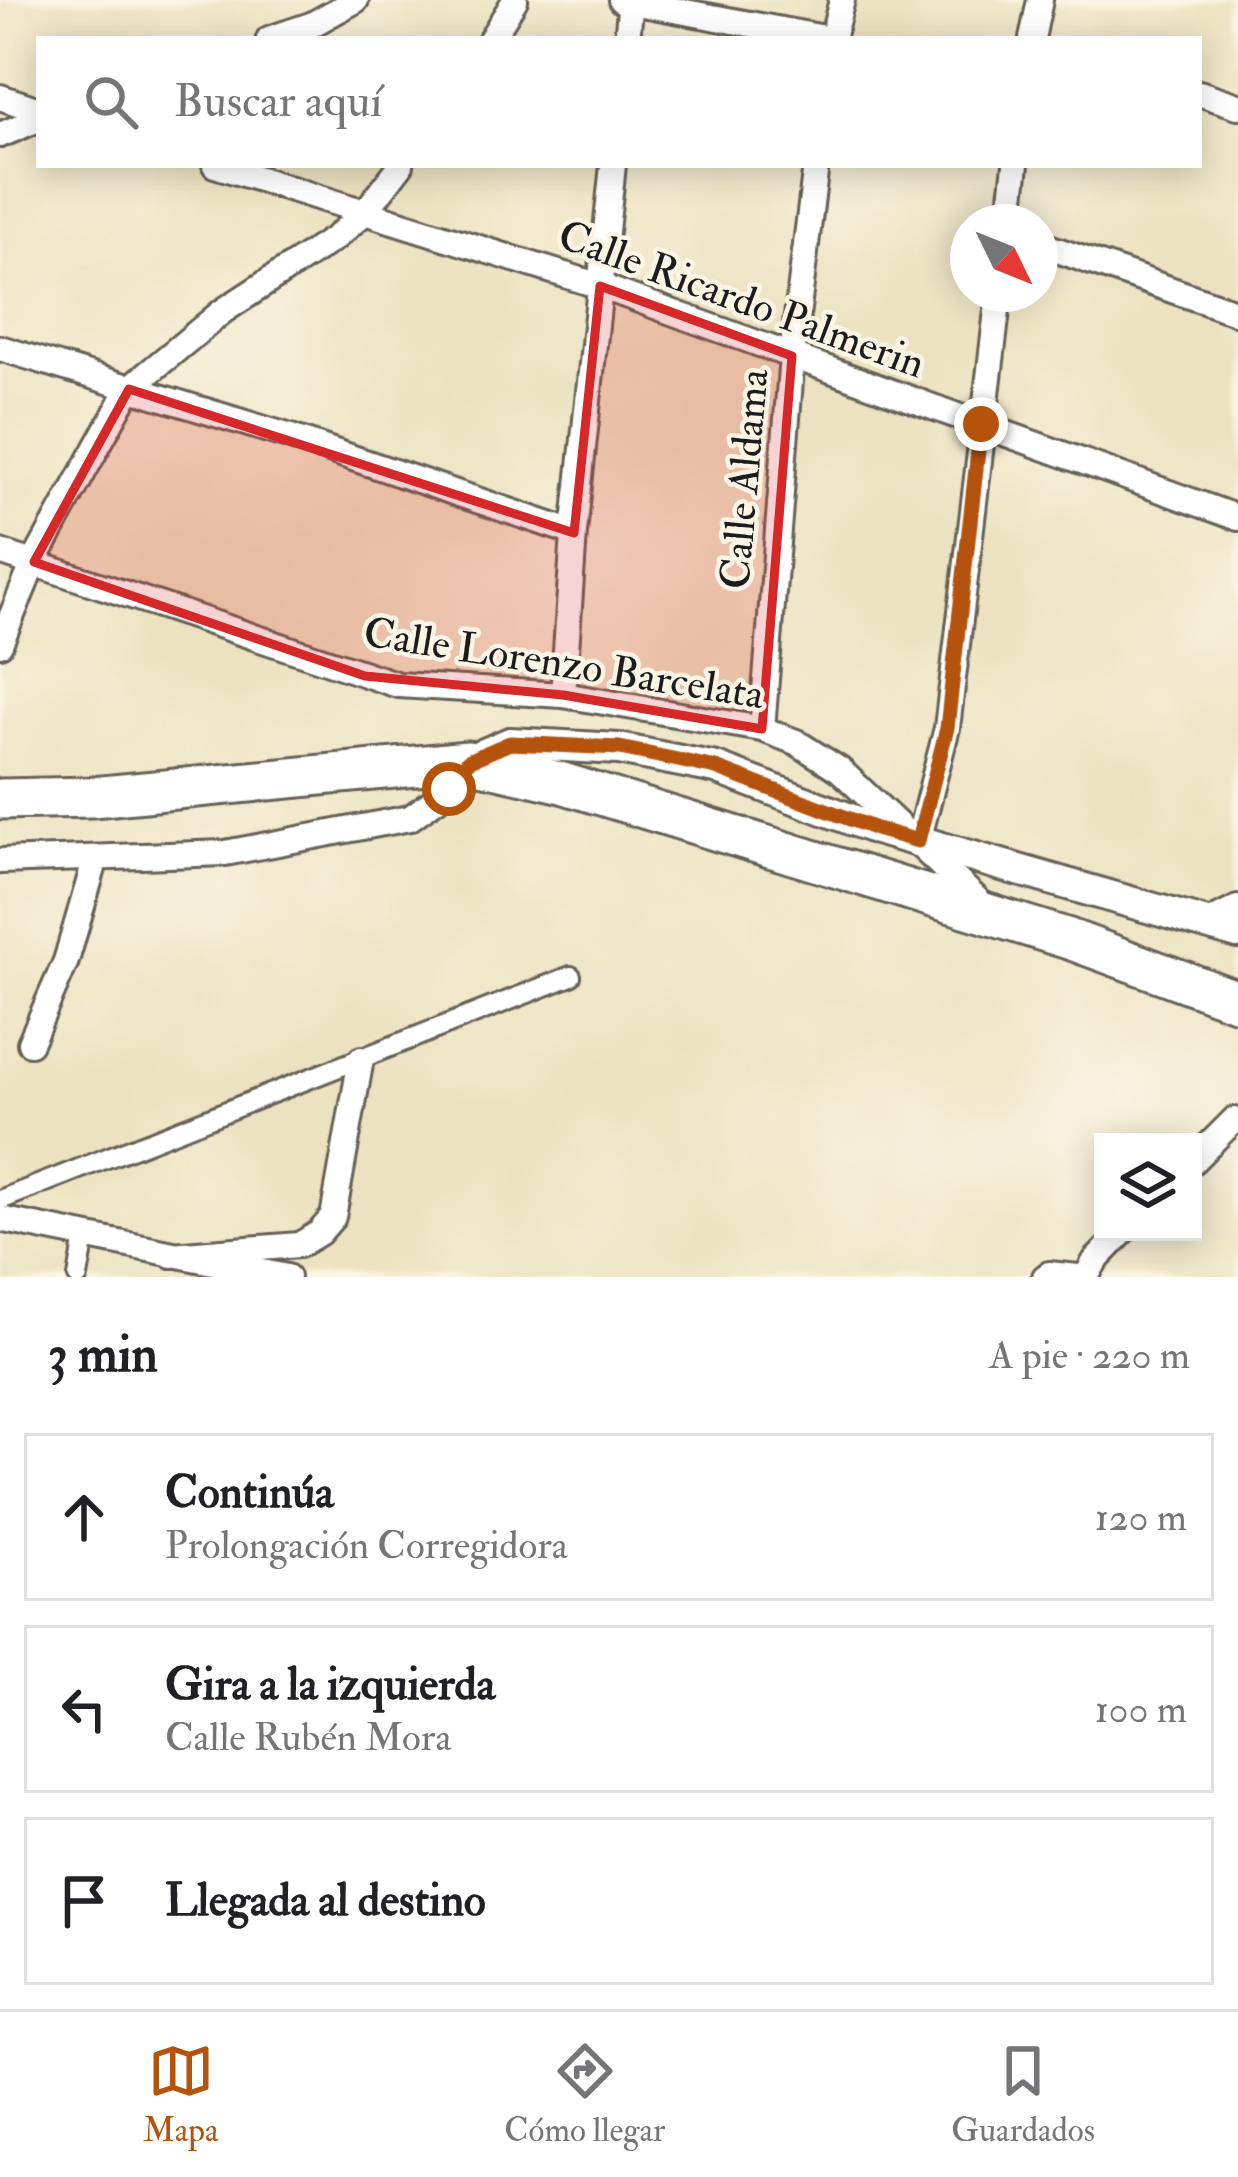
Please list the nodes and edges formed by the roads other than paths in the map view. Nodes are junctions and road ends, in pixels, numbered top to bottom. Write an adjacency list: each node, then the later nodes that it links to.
1 (356, 0): 6 (street)
2 (515, 0): 7 (street)
3 (842, 0): 10 (street)
4 (1040, 0): 11 (street)
5 (628, 1): 8 (street); 9 (street)
6 (278, 36)
7 (493, 36)
8 (627, 36)
9 (815, 36)
10 (832, 36)
11 (1034, 36)
12 (1202, 94): 14 (street)
13 (0, 97): 15 (street)
14 (1238, 106)
15 (36, 113)
16 (36, 116): 17 (street)
17 (0, 135)
18 (225, 168): 24 (street, Calle Ricardo Palmerin)
19 (399, 168): 24 (street)
20 (613, 168): 26 (street)
21 (817, 168): 30 (street, Calle Aldama)
22 (1016, 168): 23 (street)
23 (1011, 204)
24 (365, 212): 26 (street, Calle Ricardo Palmerin); 31 (street)
25 (1058, 250): 28 (street)
26 (600, 286): 30 (street, Calle Ricardo Palmerin); 34 (street)
27 (997, 312): 32 (street)
28 (1238, 313)
29 (0, 348): 31 (street)
30 (792, 356): 32 (street, Calle Ricardo Palmerin); 39 (street, Calle Aldama)
31 (129, 389): 34 (street); 36 (street)
32 (981, 424): 33 (street, Calle Ricardo Palmerin); 42 (street)
33 (1238, 518)
34 (574, 532): 38 (street)
35 (0, 552): 36 (street, Calle Lorenzo Barcelata)
36 (34, 562): 37 (street); 38 (street, Calle Lorenzo Barcelata)
37 (0, 644)
38 (563, 694): 39 (street, Calle Lorenzo Barcelata)
39 (762, 729): 42 (street, Calle Lorenzo Barcelata)
40 (468, 761): 41 (main road); 42 (street); 43 (street); 46 (main road)
41 (0, 799)
42 (918, 841): 46 (street, Calle Lorenzo Barcelata); 47 (street)
43 (96, 858): 44 (street); 51 (street)
44 (0, 861)
45 (1238, 908): 47 (street)
46 (994, 916): 50 (main road)
47 (1206, 924): 48 (street)
48 (1238, 933)
49 (571, 976): 52 (street)
50 (1238, 1001)
51 (30, 1043)
52 (361, 1059): 55 (street); 59 (street)
53 (1234, 1120): 54 (street)
54 (1202, 1152)
55 (0, 1200)
56 (0, 1219): 57 (street)
57 (86, 1237): 59 (street); 60 (street)
58 (1114, 1241): 63 (street)
59 (171, 1255): 61 (street)
60 (78, 1277)
61 (287, 1277)
62 (1045, 1277): 63 (street)
63 (1082, 1277)

